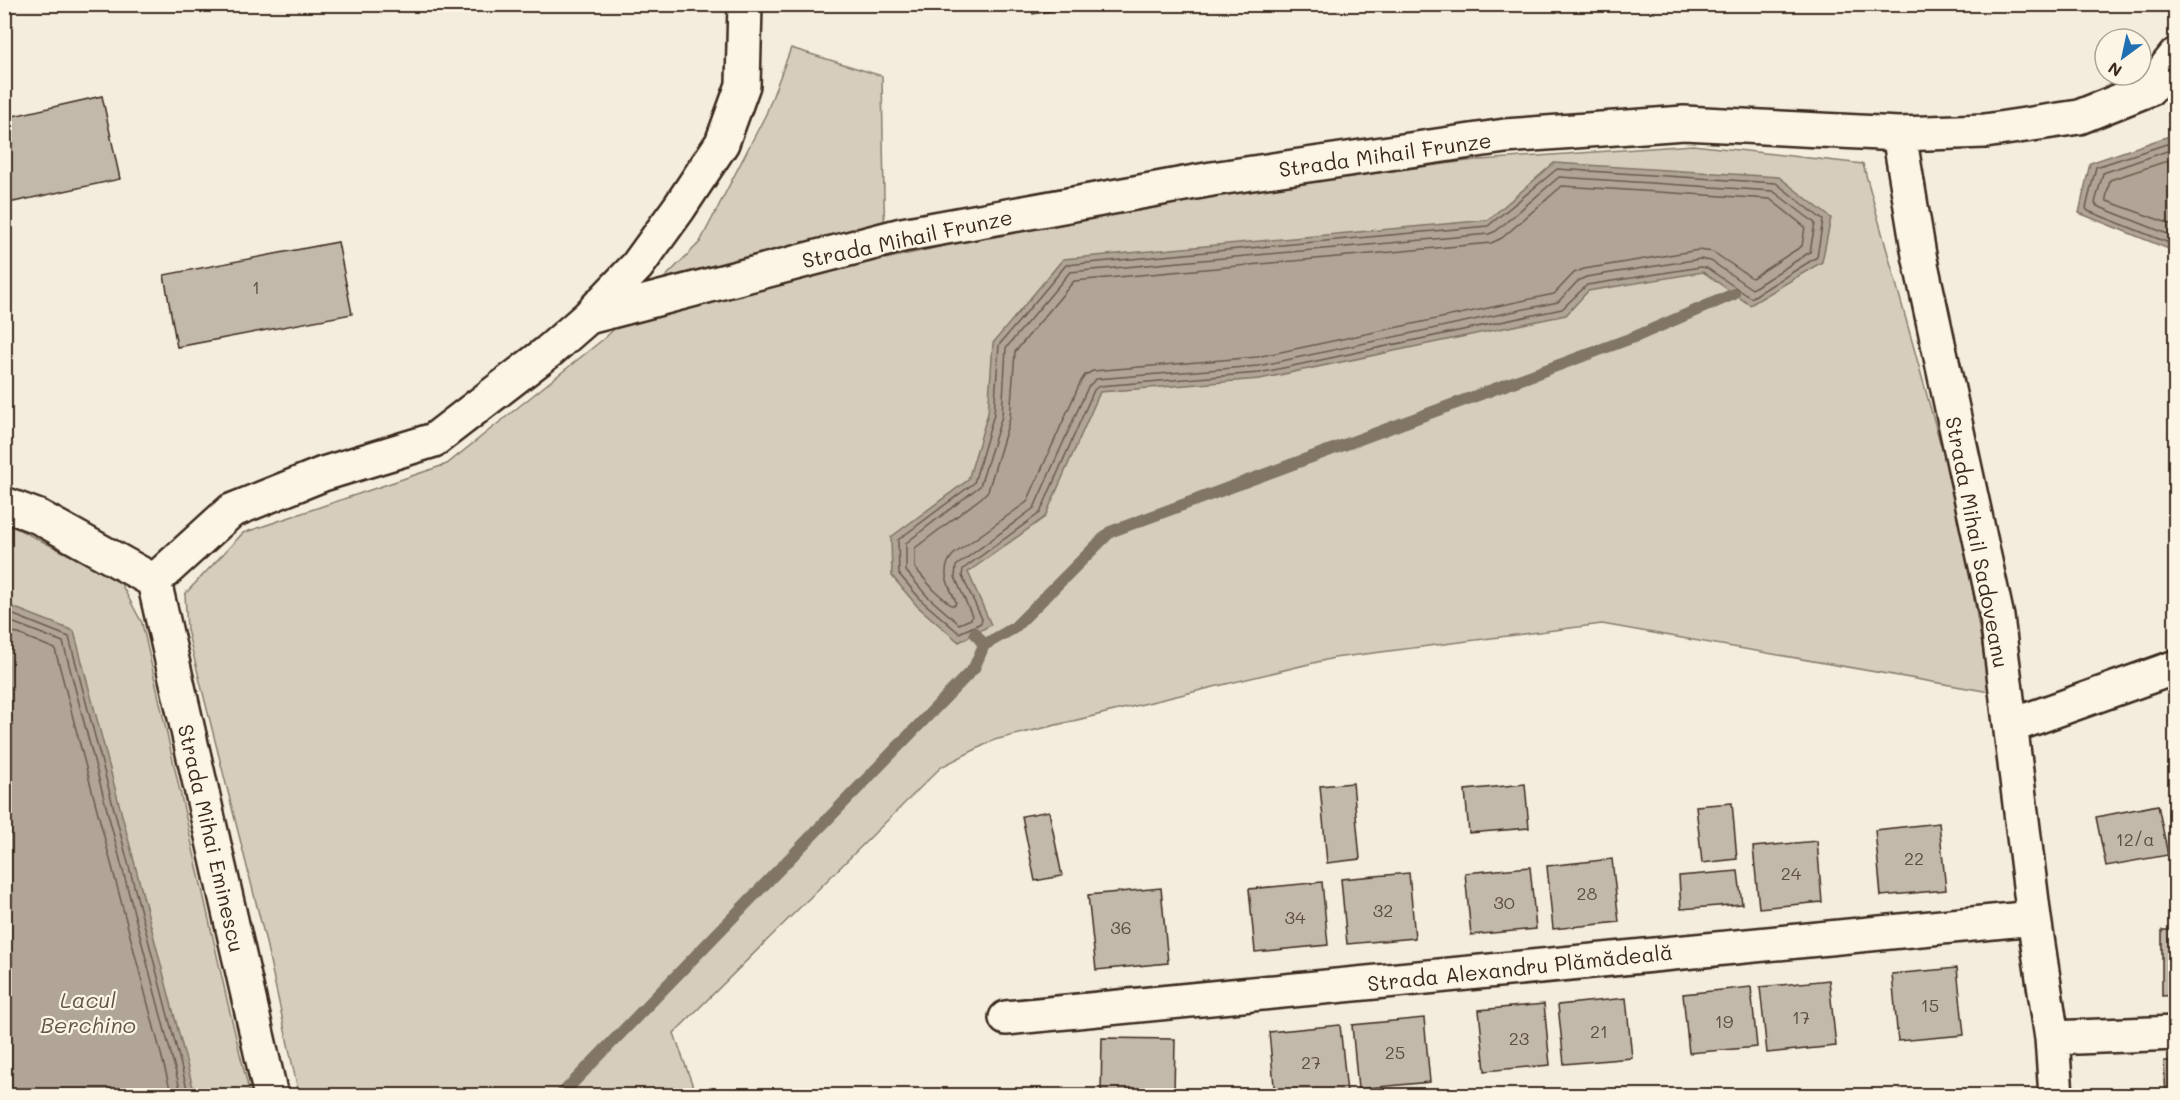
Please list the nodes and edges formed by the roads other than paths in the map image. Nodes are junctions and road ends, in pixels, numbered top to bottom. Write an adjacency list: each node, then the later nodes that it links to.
1 (745, 4): 4 (street)
2 (2175, 55): 3 (street, Strada Mihail Frunze)
3 (1899, 134): 4 (street, Strada Mihail Frunze); 8 (street, Strada Mihail Sadoveanu)
4 (588, 317): 6 (street)
5 (4, 504): 6 (street)
6 (154, 581): 13 (street, Strada Mihai Eminescu)
7 (2175, 667): 8 (street)
8 (2011, 726): 9 (street, Strada Mihail Sadoveanu)
9 (2034, 918): 10 (street, Strada Alexandru Plămădeală); 12 (street, Strada Mihail Sadoveanu)
10 (1006, 1018)
11 (2175, 1033): 12 (street)
12 (2052, 1038): 14 (street, Strada Mihail Sadoveanu)
13 (271, 1095)
14 (2056, 1095)

